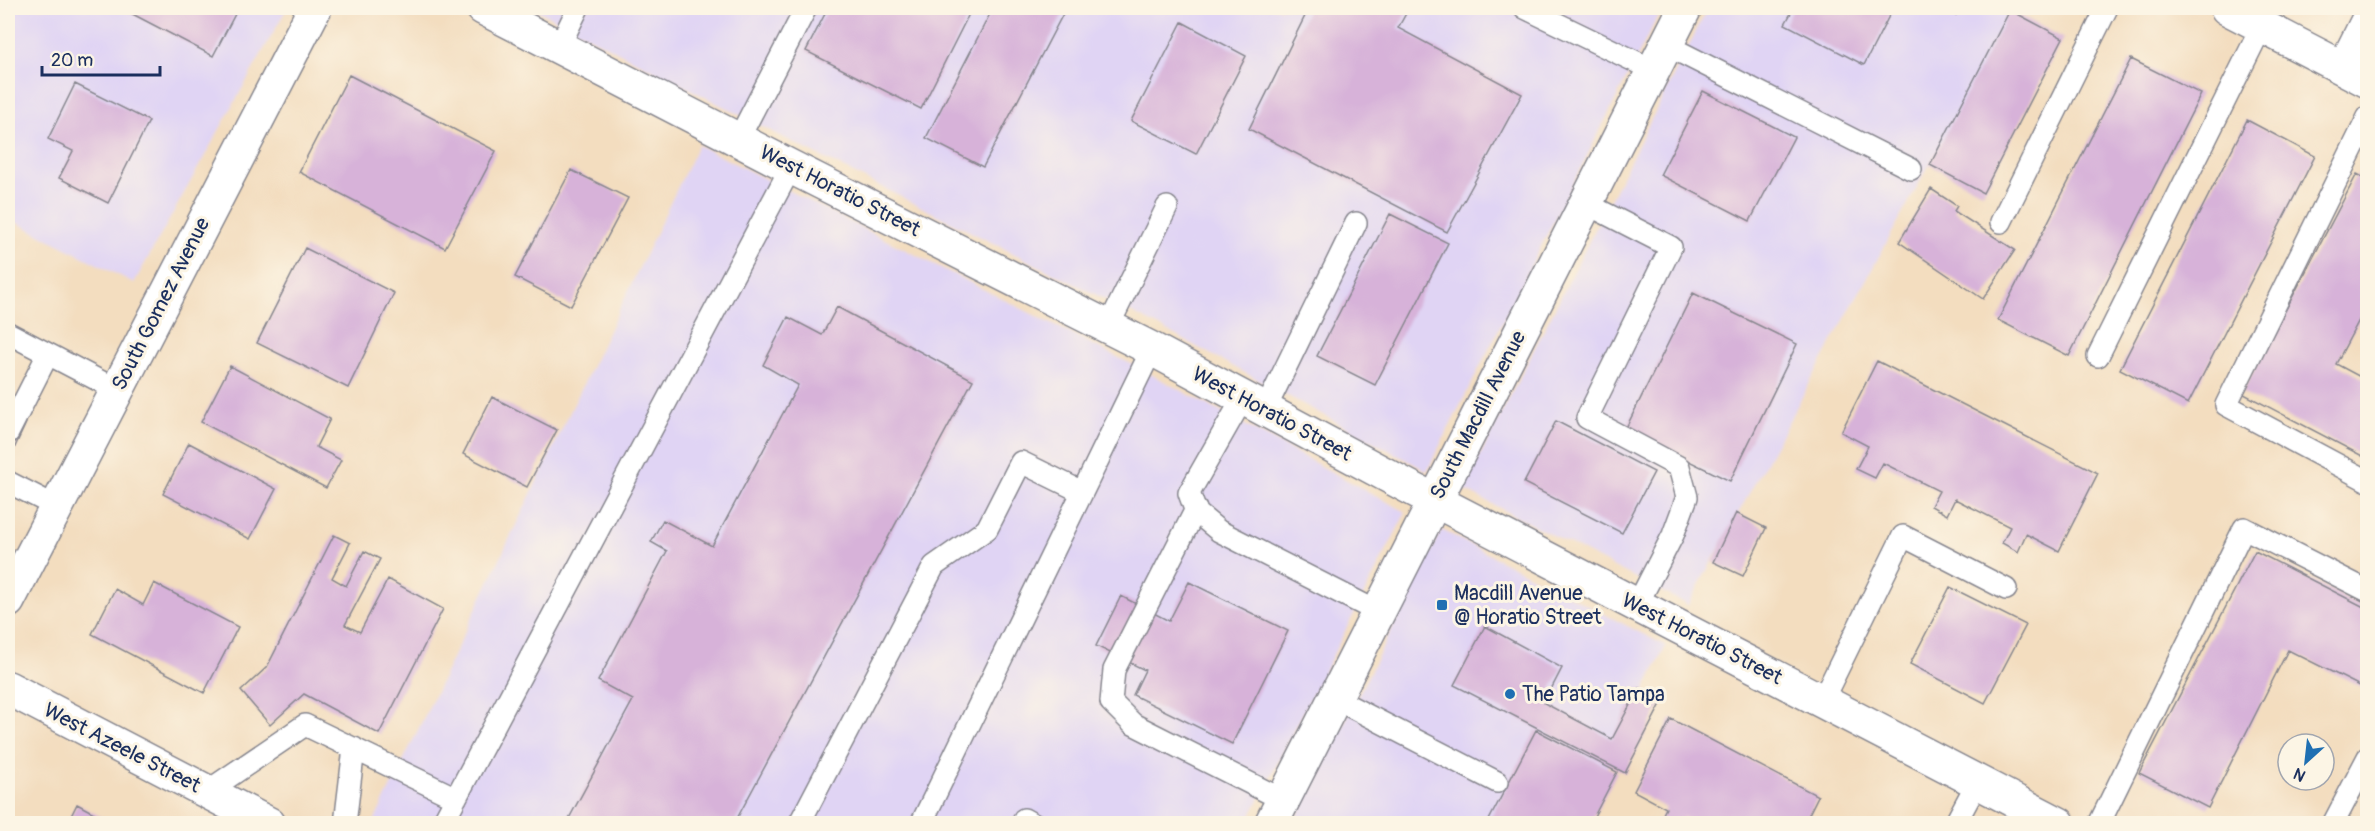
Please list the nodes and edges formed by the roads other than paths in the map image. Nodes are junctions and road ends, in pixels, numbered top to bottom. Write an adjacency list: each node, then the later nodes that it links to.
1 (315, 8): 27 (street, South Gomez Avenue)
2 (483, 8): 11 (street, West Horatio Street)
3 (578, 8): 11 (lane)
4 (806, 8): 15 (lane)
5 (1526, 8): 12 (lane)
6 (1685, 8): 12 (street, South Macdill Avenue)
7 (2108, 8): 20 (lane)
8 (2227, 8): 10 (street)
9 (2367, 20): 13 (street)
10 (2262, 26): 13 (street); 26 (lane)
11 (559, 47): 15 (street, West Horatio Street)
12 (1660, 58): 17 (lane); 18 (street, South Macdill Avenue)
13 (2356, 74)
14 (2367, 117): 31 (lane)
15 (738, 140): 16 (street, West Horatio Street)
16 (791, 167): 22 (street, West Horatio Street); 49 (lane)
17 (1911, 169)
18 (1585, 204): 33 (street, South Macdill Avenue); 39 (lane)
19 (1167, 207): 22 (lane)
20 (2001, 222)
21 (1356, 223): 28 (lane)
22 (1108, 327): 24 (street, West Horatio Street)
23 (8, 333): 25 (lane)
24 (1152, 349): 28 (street, West Horatio Street); 32 (lane)
25 (48, 354): 27 (lane); 29 (lane)
26 (2098, 356)
27 (117, 390): 34 (street, South Gomez Avenue)
28 (1254, 404): 33 (street, West Horatio Street); 35 (lane)
29 (8, 433)
30 (8, 482): 34 (lane)
31 (2367, 482)
32 (1082, 492): 54 (lane); 55 (lane)
33 (1435, 500): 39 (street, West Horatio Street); 40 (street, South Macdill Avenue)
34 (57, 507): 38 (street, South Gomez Avenue)
35 (1196, 509): 40 (lane); 50 (lane)
36 (2006, 589): 43 (lane)
37 (2367, 591): 58 (lane)
38 (8, 601)
39 (1637, 605): 43 (street, West Horatio Street)
40 (1378, 612): 42 (street, South Macdill Avenue)
41 (8, 688): 48 (street, West Azeele Street)
42 (1334, 699): 46 (lane); 50 (street, South Macdill Avenue)
43 (1822, 701): 47 (street, West Horatio Street)
44 (354, 748): 48 (lane); 49 (lane); 52 (lane)
45 (2367, 757): 59 (lane)
46 (1497, 782)
47 (1977, 782): 56 (lane); 57 (street, West Horatio Street)
48 (208, 791): 51 (street, West Azeele Street)
49 (456, 798): 53 (lane)
50 (1277, 812)
51 (269, 824)
52 (345, 824)
53 (442, 824)
54 (799, 824)
55 (921, 824)
56 (1955, 824)
57 (2059, 824)
58 (2099, 824)
59 (2333, 824)

